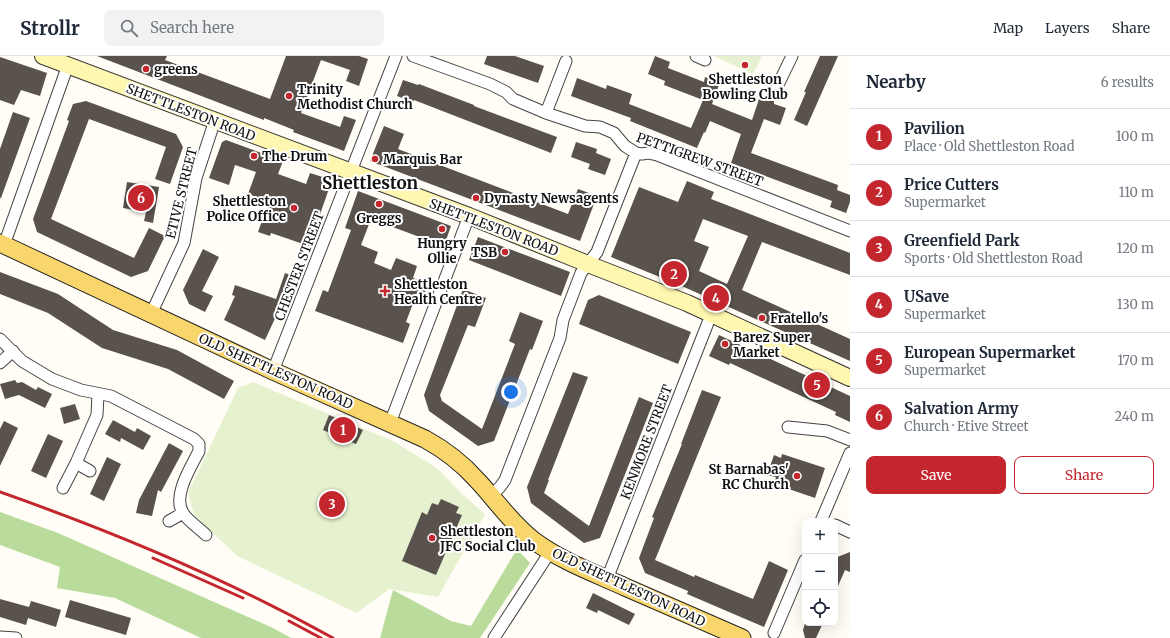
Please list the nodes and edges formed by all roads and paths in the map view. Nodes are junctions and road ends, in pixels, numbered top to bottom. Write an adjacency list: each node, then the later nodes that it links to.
1 (43, 56): 6 (street, SHETTLESTON ROAD)
2 (396, 56): 11 (street, CHESTER STREET)
3 (413, 56): 8 (street, PETTIGREW STREET)
4 (792, 56): 7 (street)
5 (566, 61): 8 (street)
6 (75, 63): 9 (street, SHETTLESTON ROAD); 14 (street)
7 (777, 87)
8 (546, 113): 10 (street, PETTIGREW STREET)
9 (215, 120): 11 (street, SHETTLESTON ROAD); 16 (street, ETIVE STREET)
10 (636, 153): 13 (street, PETTIGREW STREET); 15 (street)
11 (351, 172): 12 (street, SHETTLESTON ROAD); 21 (street, CHESTER STREET)
12 (468, 216): 15 (street, SHETTLESTON ROAD); 24 (street)
13 (850, 231)
14 (2, 244): 16 (main road, OLD SHETTLESTON ROAD)
15 (588, 264): 17 (street, SHETTLESTON ROAD); 31 (street)
16 (151, 314): 21 (main road, OLD SHETTLESTON ROAD)
17 (712, 315): 22 (street, SHETTLESTON ROAD); 40 (street, KENMORE STREET)
18 (0, 339): 19 (street)
19 (12, 351): 20 (street); 23 (street)
20 (0, 362)
21 (273, 371): 24 (main road, OLD SHETTLESTON ROAD)
22 (850, 378)
23 (98, 394): 28 (street); 32 (street)
24 (390, 423): 31 (main road, OLD SHETTLESTON ROAD)
25 (788, 427): 26 (street)
26 (850, 440)
27 (850, 453): 33 (street)
28 (76, 463): 29 (street); 30 (street)
29 (90, 470)
30 (63, 488)
31 (491, 496): 38 (main road, OLD SHETTLESTON ROAD)
32 (183, 513): 34 (street); 37 (street)
33 (824, 518)
34 (169, 521)
35 (838, 527): 36 (street)
36 (850, 532)
37 (206, 535)
38 (550, 552): 40 (main road, OLD SHETTLESTON ROAD); 44 (street)
39 (802, 567): 41 (street)
40 (607, 579): 45 (main road, OLD SHETTLESTON ROAD)
41 (774, 633)
42 (0, 636): 43 (street)
43 (16, 638)
44 (494, 638)
45 (742, 638)

